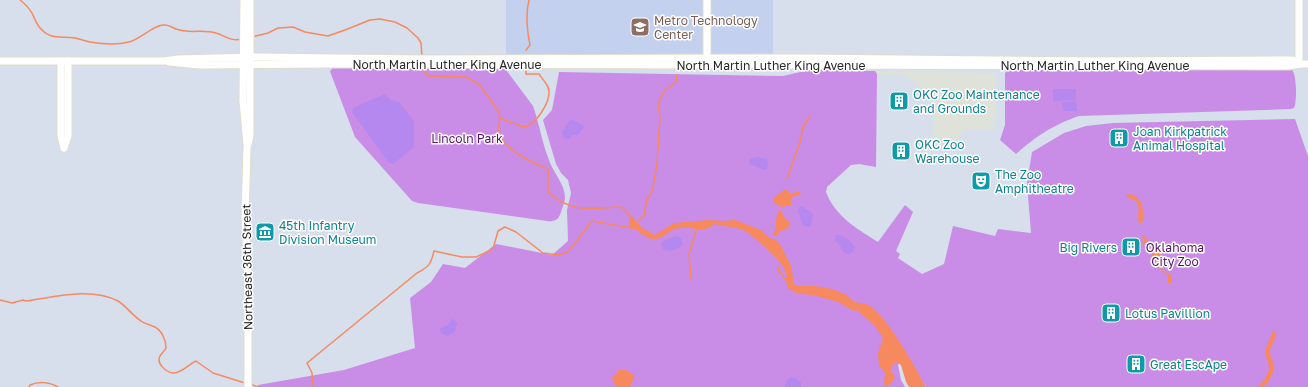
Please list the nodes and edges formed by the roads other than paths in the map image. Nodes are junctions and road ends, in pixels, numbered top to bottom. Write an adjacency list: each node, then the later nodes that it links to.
1 (244, 0): 8 (main road, Northeast 36th Street)
2 (250, 0): 8 (main road, Northeast 36th Street)
3 (707, 0): 9 (main road)
4 (1299, 0): 10 (main road)
5 (0, 61): 6 (main road, North Martin Luther King Avenue)
6 (64, 61): 6 (main road); 7 (main road, North Martin Luther King Avenue)
7 (164, 61): 8 (main road, North Martin Luther King Avenue); 8 (main road, North Martin Luther King Avenue)
8 (247, 61): 9 (main road, North Martin Luther King Avenue); 9 (main road, North Martin Luther King Avenue); 12 (main road, Northeast 36th Street)
9 (707, 62): 10 (main road, North Martin Luther King Avenue)
10 (1299, 64): 11 (main road, North Martin Luther King Avenue)
11 (1308, 64)
12 (248, 387)

